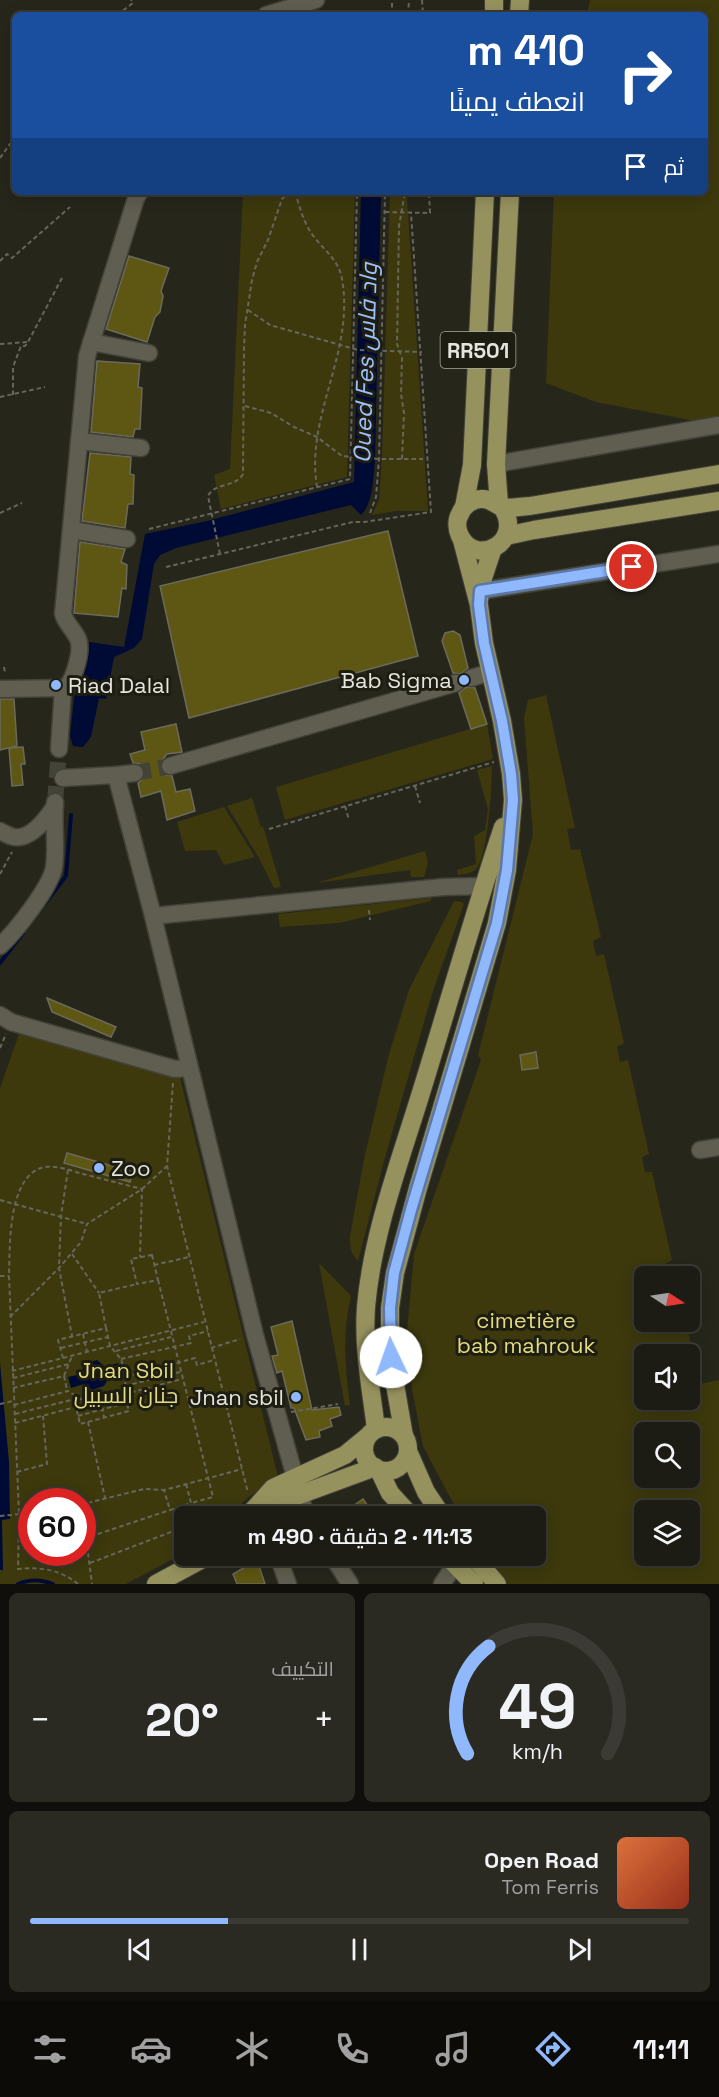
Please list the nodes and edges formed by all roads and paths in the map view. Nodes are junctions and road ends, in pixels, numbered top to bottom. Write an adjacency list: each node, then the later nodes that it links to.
1 (131, 0): 3 (path)
2 (316, 0): 4 (street)
3 (121, 12)
4 (276, 12)
5 (12, 141): 6 (path)
6 (0, 158)
7 (138, 195): 24 (street)
8 (287, 195): 22 (path)
9 (296, 195): 26 (path)
10 (357, 195): 27 (path)
11 (385, 195): 17 (path)
12 (405, 195): 18 (path)
13 (429, 195): 19 (path)
14 (485, 195): 50 (main road, RR501)
15 (510, 195): 44 (main road, RR501)
16 (70, 207): 20 (path)
17 (384, 212): 18 (path); 28 (path)
18 (402, 213): 19 (path); 29 (path)
19 (411, 213): 30 (path)
20 (0, 261)
21 (62, 278): 23 (path)
22 (248, 310): 26 (path); 35 (path)
23 (28, 342): 25 (path); 33 (path)
24 (91, 342): 31 (street); 38 (street)
25 (0, 344)
26 (341, 344): 27 (path); 37 (path)
27 (354, 348): 28 (path); 40 (path)
28 (383, 351): 29 (path); 41 (path)
29 (400, 351): 30 (path); 42 (path)
30 (422, 352): 59 (path)
31 (149, 353)
32 (45, 387): 33 (path)
33 (13, 394): 34 (path)
34 (0, 397)
35 (244, 406): 37 (path); 53 (path)
36 (719, 425): 44 (street)
37 (317, 437): 40 (path); 46 (path)
38 (79, 441): 39 (street); 55 (street)
39 (141, 448)
40 (351, 457): 41 (path); 46 (path)
41 (379, 459): 42 (path); 52 (path)
42 (402, 459): 43 (path)
43 (423, 459)
44 (496, 464): 49 (main road, RR501)
45 (719, 474): 49 (main road)
46 (317, 488): 53 (path)
47 (719, 501): 58 (main road)
48 (22, 503): 51 (path)
49 (500, 506): 50 (main road); 58 (main road, RR501)
50 (464, 507): 57 (main road, RR501)
51 (0, 513)
52 (370, 513)
53 (212, 516): 54 (path); 59 (path)
54 (149, 529)
55 (71, 530): 56 (street); 64 (street)
56 (127, 539)
57 (462, 540): 58 (main road); 62 (main road)
58 (500, 542): 62 (main road)
59 (220, 554): 61 (path)
60 (719, 554): 62 (street)
61 (166, 567)
62 (480, 598): 63 (main road)
63 (490, 672): 68 (street); 73 (main road)
64 (63, 688): 65 (street); 66 (street)
65 (0, 689)
66 (58, 749)
67 (496, 761): 72 (path)
68 (170, 766)
69 (135, 773): 70 (street)
70 (116, 775): 71 (street); 83 (street)
71 (63, 778)
72 (415, 785): 74 (path); 75 (path)
73 (513, 800): 81 (main road); 158 (main road)
74 (420, 803)
75 (345, 806): 76 (path); 77 (path)
76 (349, 820)
77 (269, 828)
78 (0, 831): 79 (street)
79 (16, 838): 80 (path); 85 (street)
80 (0, 874)
81 (483, 886): 83 (street); 157 (main road)
82 (368, 904): 84 (path)
83 (153, 916): 87 (street)
84 (370, 920)
85 (0, 946)
86 (0, 1015): 87 (street)
87 (182, 1068): 90 (path); 113 (street)
88 (719, 1147): 89 (street)
89 (700, 1150)
90 (167, 1166): 92 (path); 99 (path)
91 (68, 1170): 92 (path); 94 (path); 95 (path)
92 (142, 1189): 96 (path); 98 (path)
93 (0, 1200): 94 (path)
94 (15, 1205): 95 (path); 103 (path)
95 (61, 1216): 96 (path); 101 (path)
96 (87, 1224): 97 (path)
97 (72, 1253): 101 (path); 106 (path)
98 (140, 1257): 100 (path); 105 (path)
99 (189, 1257): 100 (path); 108 (path)
100 (154, 1266): 104 (path)
101 (59, 1268): 107 (path); 114 (path)
102 (0, 1276): 103 (path)
103 (9, 1276): 107 (path)
104 (158, 1280): 105 (path); 111 (path)
105 (137, 1284): 106 (path)
106 (99, 1293): 109 (path)
107 (10, 1317): 130 (path)
108 (206, 1322): 110 (path); 111 (path)
109 (106, 1328): 112 (path); 115 (path)
110 (208, 1331): 119 (path); 121 (path)
111 (170, 1332): 116 (path); 118 (path)
112 (83, 1334): 114 (path); 117 (path)
113 (255, 1335): 121 (path); 151 (street)
114 (72, 1336): 120 (path)
115 (108, 1337): 117 (path); 118 (path)
116 (171, 1337): 119 (path); 122 (path)
117 (85, 1343): 120 (path); 123 (path)
118 (110, 1346): 122 (path); 123 (path)
119 (174, 1347): 126 (path); 128 (path)
120 (60, 1348): 125 (path)
121 (212, 1348): 127 (path)
122 (115, 1351): 126 (path)
123 (87, 1352): 124 (path)
124 (72, 1356): 125 (path); 129 (path)
125 (63, 1358): 130 (path)
126 (121, 1359): 133 (path)
127 (214, 1360): 128 (path); 159 (path)
128 (178, 1363): 131 (path); 133 (path)
129 (69, 1364): 132 (path); 134 (path)
130 (12, 1371): 134 (path)
131 (180, 1372): 135 (path); 136 (path)
132 (63, 1376): 137 (path); 138 (path)
133 (126, 1377): 136 (path)
134 (12, 1378): 137 (path)
135 (182, 1379): 139 (path); 162 (path)
136 (125, 1386): 139 (path)
137 (13, 1388): 142 (path)
138 (68, 1391): 140 (path); 147 (path)
139 (124, 1394): 141 (path); 144 (path)
140 (79, 1398): 143 (path); 150 (path)
141 (100, 1400): 143 (path); 149 (path)
142 (13, 1401): 145 (path); 147 (path)
143 (87, 1403): 148 (path)
144 (126, 1403): 149 (path); 154 (path)
145 (0, 1404)
146 (338, 1404): 151 (path)
147 (14, 1406): 150 (path)
148 (76, 1407): 152 (path); 153 (path)
149 (102, 1409): 153 (path); 154 (path)
150 (14, 1414): 156 (path)
151 (276, 1414): 169 (street)
152 (42, 1416): 156 (path); 161 (path)
153 (78, 1416): 155 (path)
154 (105, 1417): 155 (path)
155 (88, 1422): 166 (path)
156 (15, 1423): 161 (path)
157 (372, 1433): 158 (main road); 160 (main road); 169 (main road)
158 (406, 1443): 160 (main road); 174 (main road)
159 (242, 1469): 162 (path); 171 (path)
160 (377, 1469): 169 (main road); 173 (main road)
161 (17, 1472): 165 (path)
162 (208, 1478): 163 (path); 168 (path)
163 (186, 1484): 164 (path); 168 (path)
164 (164, 1490): 166 (path); 176 (path)
165 (18, 1493)
166 (105, 1498): 167 (path)
167 (96, 1501)
168 (191, 1503): 170 (path)
169 (304, 1503): 172 (main road)
170 (182, 1506)
171 (250, 1506)
172 (257, 1506)
173 (402, 1506)
174 (435, 1506)
175 (174, 1509): 176 (path)
176 (170, 1510): 180 (path)
177 (18, 1514): 178 (path)
178 (0, 1516)
179 (174, 1531): 181 (path)
180 (96, 1535)
181 (96, 1561)
182 (18, 1566): 189 (path)
183 (90, 1566): 190 (path)
184 (189, 1566): 191 (main road)
185 (282, 1566): 192 (street)
186 (338, 1566): 193 (street)
187 (481, 1566): 195 (main road)
188 (446, 1570): 194 (main road)
189 (78, 1584)
190 (92, 1584)
191 (156, 1584)
192 (288, 1584)
193 (350, 1584)
194 (474, 1584)
195 (497, 1584)

